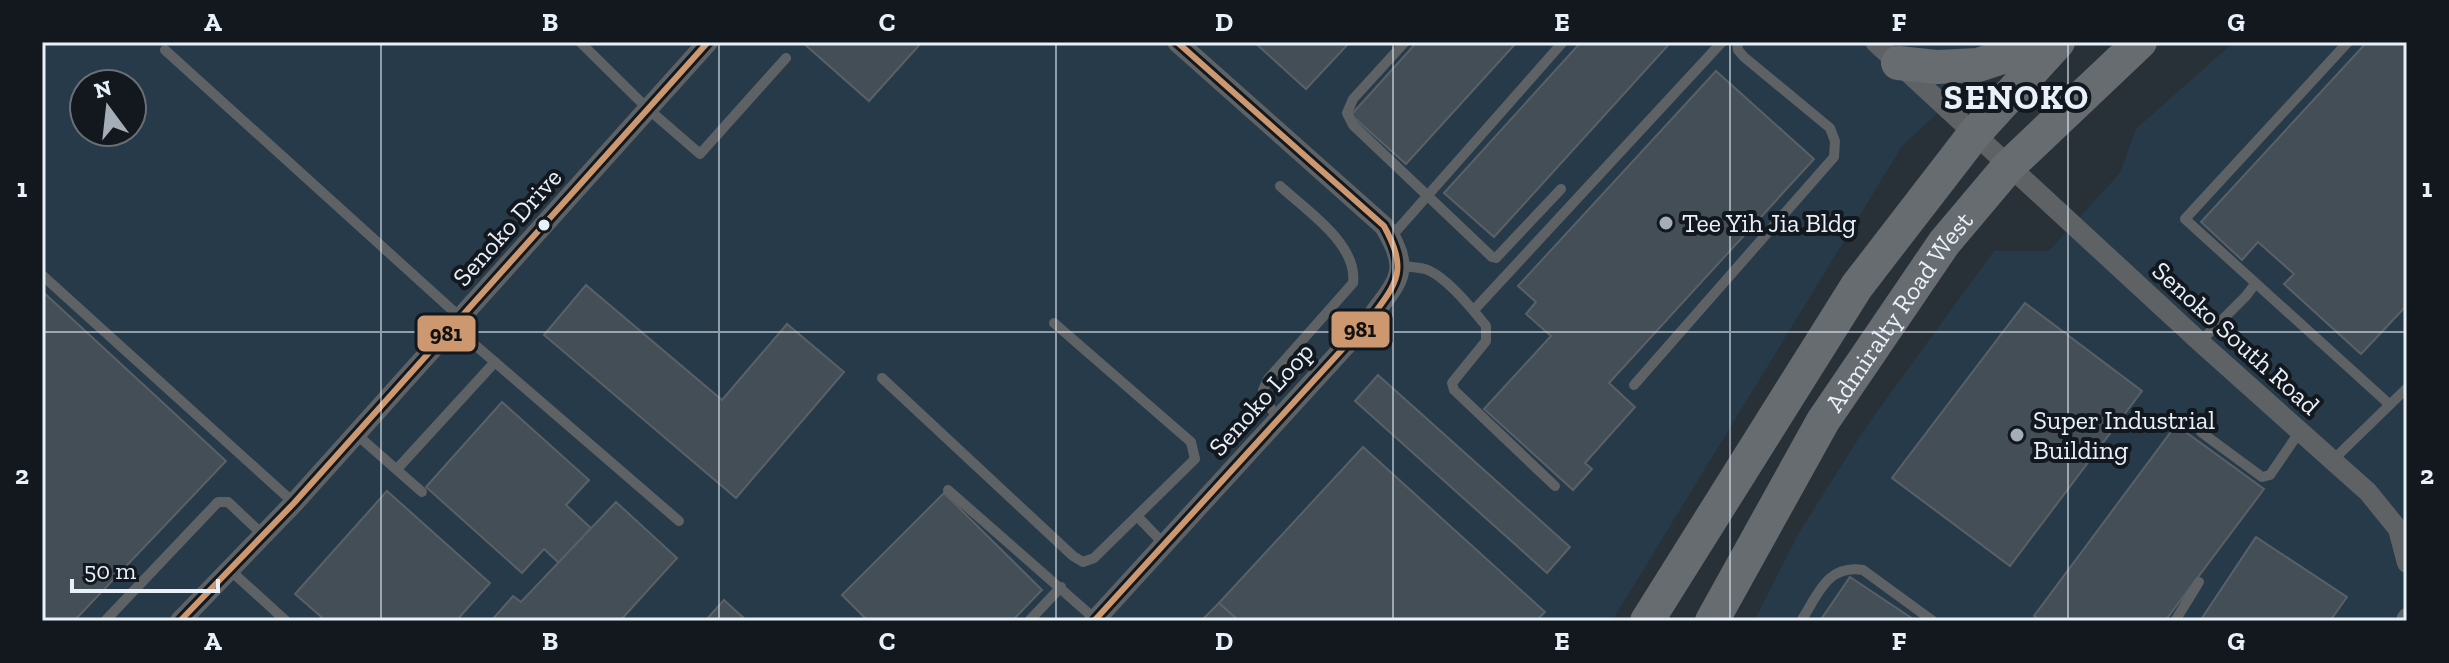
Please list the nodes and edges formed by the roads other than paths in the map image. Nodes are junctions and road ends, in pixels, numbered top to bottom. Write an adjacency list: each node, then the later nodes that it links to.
1 (580, 42): 15 (lane)
2 (708, 42): 15 (street, Senoko Drive)
3 (1177, 42): 21 (street)
4 (1405, 42): 20 (lane)
5 (1563, 42): 20 (lane)
6 (1722, 42): 25 (lane)
7 (1737, 42): 31 (lane)
8 (2049, 42): 13 (main road)
9 (2058, 42): 16 (main road, Admiralty Road West)
10 (2140, 42): 17 (main road, Admiralty Road West)
11 (2348, 42): 24 (lane)
12 (165, 50): 26 (lane)
13 (1886, 52): 16 (street, Senoko South Road)
14 (786, 58): 15 (lane)
15 (647, 108): 26 (street, Senoko Drive)
16 (1975, 133): 17 (street, Senoko South Road); 57 (main road, Admiralty Road West)
17 (2008, 167): 28 (street, Senoko South Road); 58 (main road, Admiralty Road West)
18 (1280, 186): 34 (lane)
19 (1561, 189): 20 (lane)
20 (1427, 197): 21 (lane)
21 (1391, 237): 22 (street)
22 (1399, 265): 25 (lane); 34 (street, Senoko Loop)
23 (42, 275): 43 (lane)
24 (2255, 284): 28 (lane); 33 (lane)
25 (1474, 310): 40 (lane)
26 (457, 322): 29 (lane); 37 (street, Senoko Drive)
27 (1054, 323): 44 (lane)
28 (2200, 342): 35 (street, Senoko South Road)
29 (495, 362): 39 (lane); 45 (lane)
30 (882, 378): 44 (lane)
31 (1634, 385)
32 (2407, 388): 33 (lane)
33 (2389, 404): 38 (lane)
34 (1278, 419): 47 (street, Senoko Loop)
35 (2300, 431): 36 (lane); 38 (street, Senoko South Road)
36 (2201, 432)
37 (356, 434): 39 (lane); 43 (street, Senoko Drive)
38 (2333, 460): 48 (street, Senoko South Road)
39 (397, 469): 42 (lane)
40 (1555, 486)
41 (948, 490): 51 (lane)
42 (422, 492)
43 (294, 503): 46 (street, Senoko Drive)
44 (1137, 516): 47 (lane)
45 (679, 521)
46 (262, 534): 49 (street, Senoko Drive); 54 (lane)
47 (1164, 544): 53 (street, Senoko Loop)
48 (2407, 563)
49 (230, 570): 52 (lane); 55 (street, Senoko Drive)
50 (2199, 582): 61 (lane)
51 (1061, 587): 53 (lane); 56 (lane)
52 (281, 619)
53 (1094, 620)
54 (105, 621)
55 (180, 621)
56 (1029, 621)
57 (1647, 621)
58 (1712, 621)
59 (1801, 621): 60 (lane)
60 (1933, 621)
61 (2175, 621)

